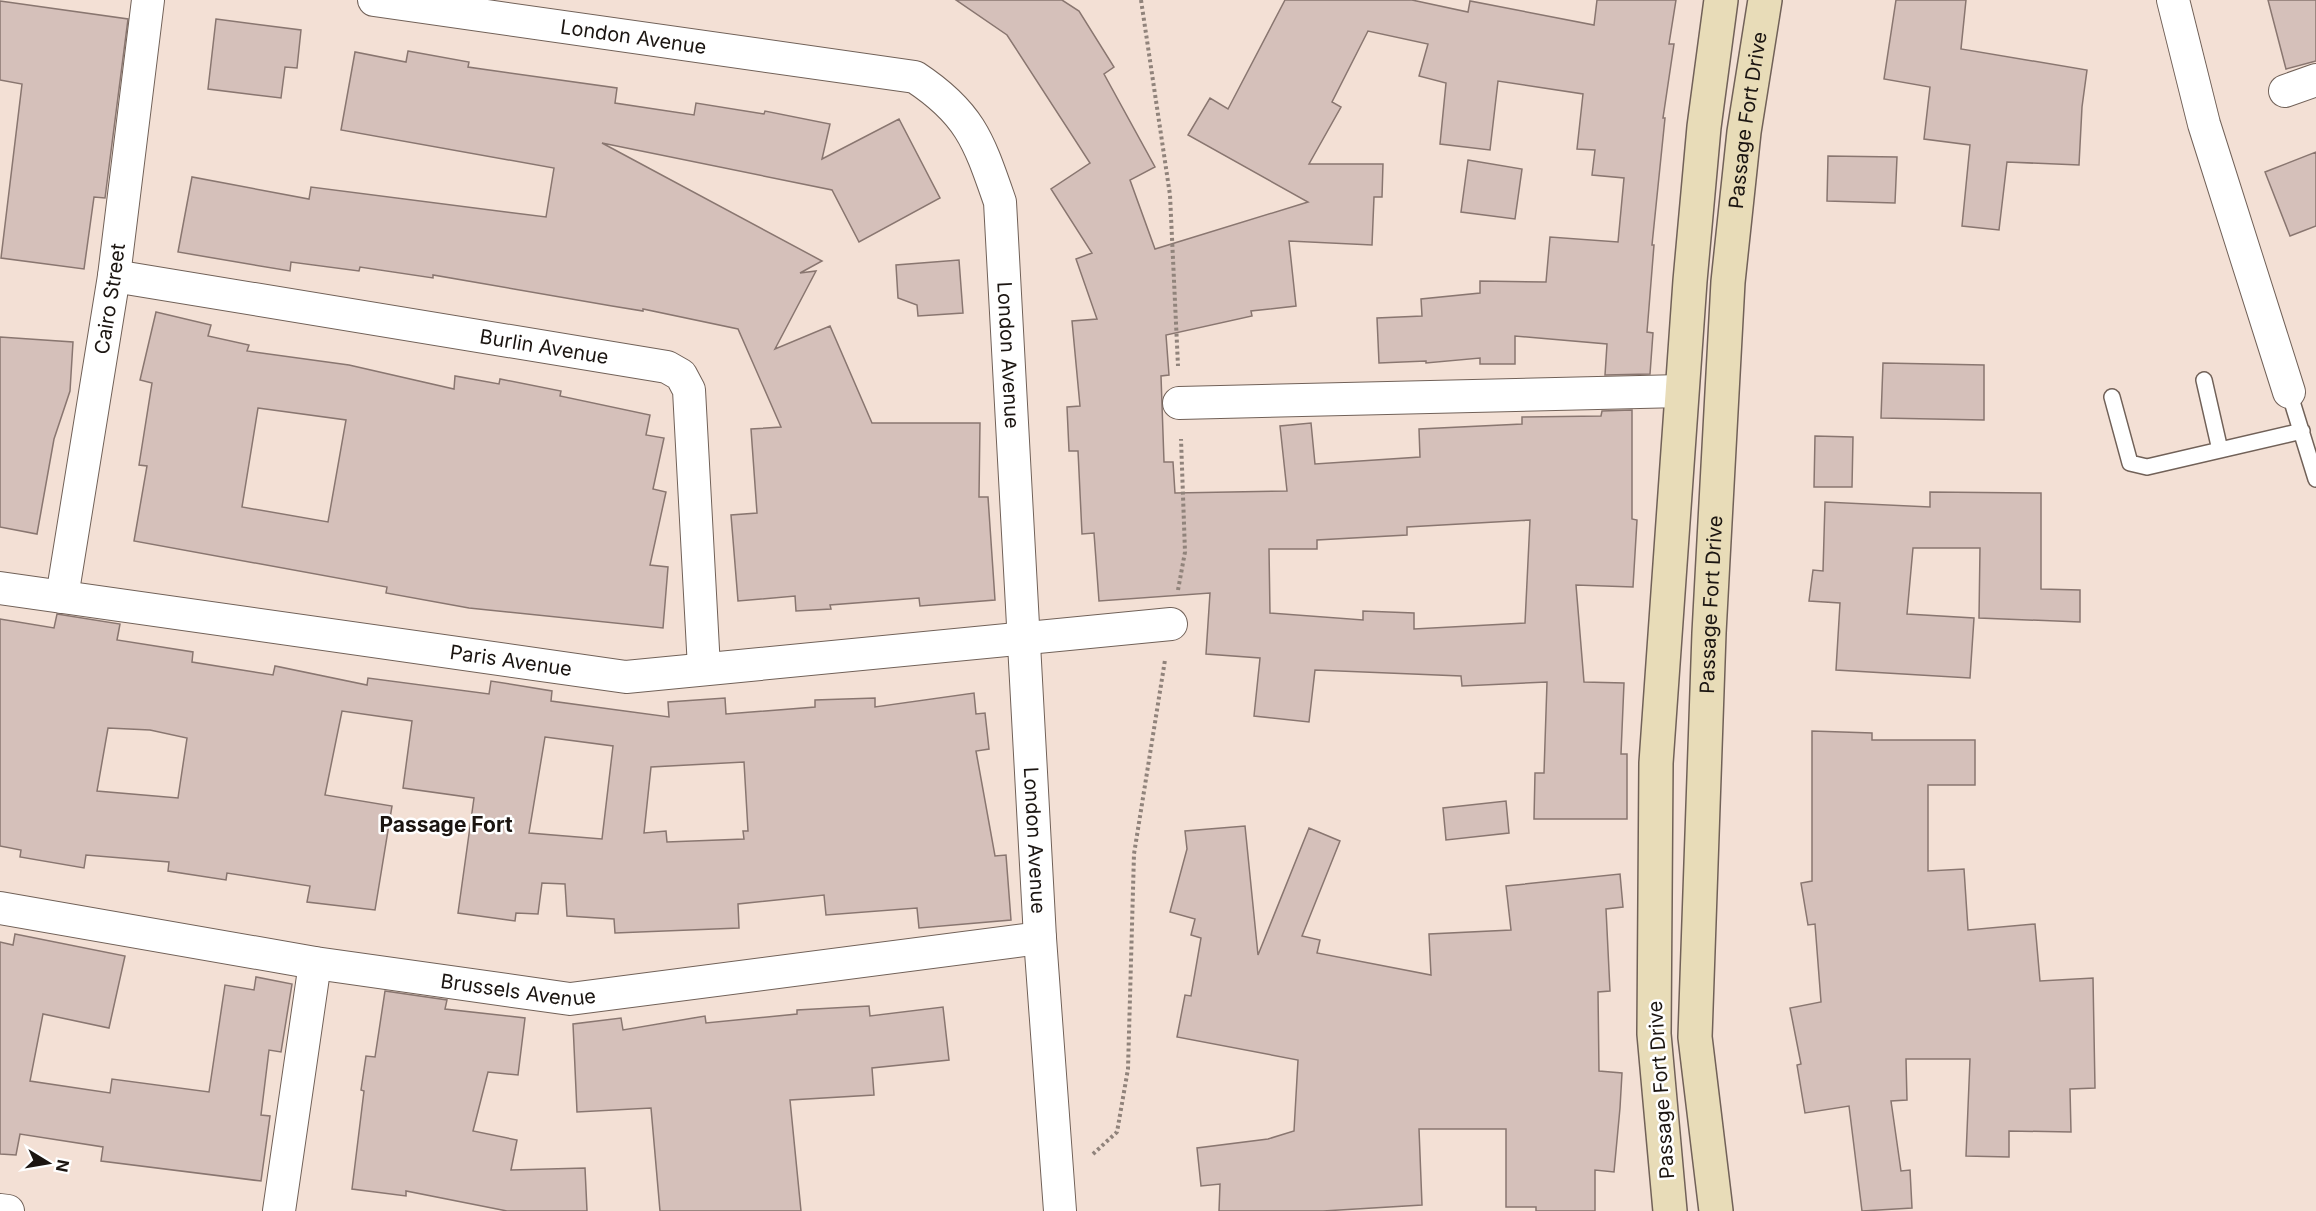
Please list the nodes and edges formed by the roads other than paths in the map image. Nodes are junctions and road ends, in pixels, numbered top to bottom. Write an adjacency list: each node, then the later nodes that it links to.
1 (148, 0): 9 (street, Cairo Street)
2 (374, 0): 6 (street, London Avenue)
3 (1721, 0): 11 (main road, Passage Fort Drive)
4 (1765, 0): 31 (main road, Passage Fort Drive)
5 (2173, 0): 12 (street)
6 (478, 7): 21 (street, London Avenue)
7 (2316, 80): 8 (street)
8 (2285, 91)
9 (114, 276): 19 (street, Cairo Street); 22 (street, Burlin Avenue)
10 (2204, 380): 16 (lane)
11 (1682, 391): 14 (street); 30 (main road, Passage Fort Drive)
12 (2289, 392): 15 (lane)
13 (2112, 397): 16 (lane)
14 (1179, 403)
15 (2302, 431): 16 (lane); 17 (lane)
16 (2220, 450)
17 (2316, 479)
18 (0, 588): 19 (street, Paris Avenue)
19 (62, 597): 22 (street, Paris Avenue)
20 (1171, 624): 21 (street, Paris Avenue)
21 (1023, 638): 22 (street, Paris Avenue); 24 (street, London Avenue)
22 (704, 668)
23 (0, 908): 25 (street, Brussels Avenue)
24 (1040, 938): 25 (street, Brussels Avenue); 29 (street, London Avenue)
25 (315, 963): 28 (street)
26 (0, 1210): 27 (street)
27 (8, 1211)
28 (279, 1211)
29 (1060, 1211)
30 (1670, 1211)
31 (1716, 1211)

